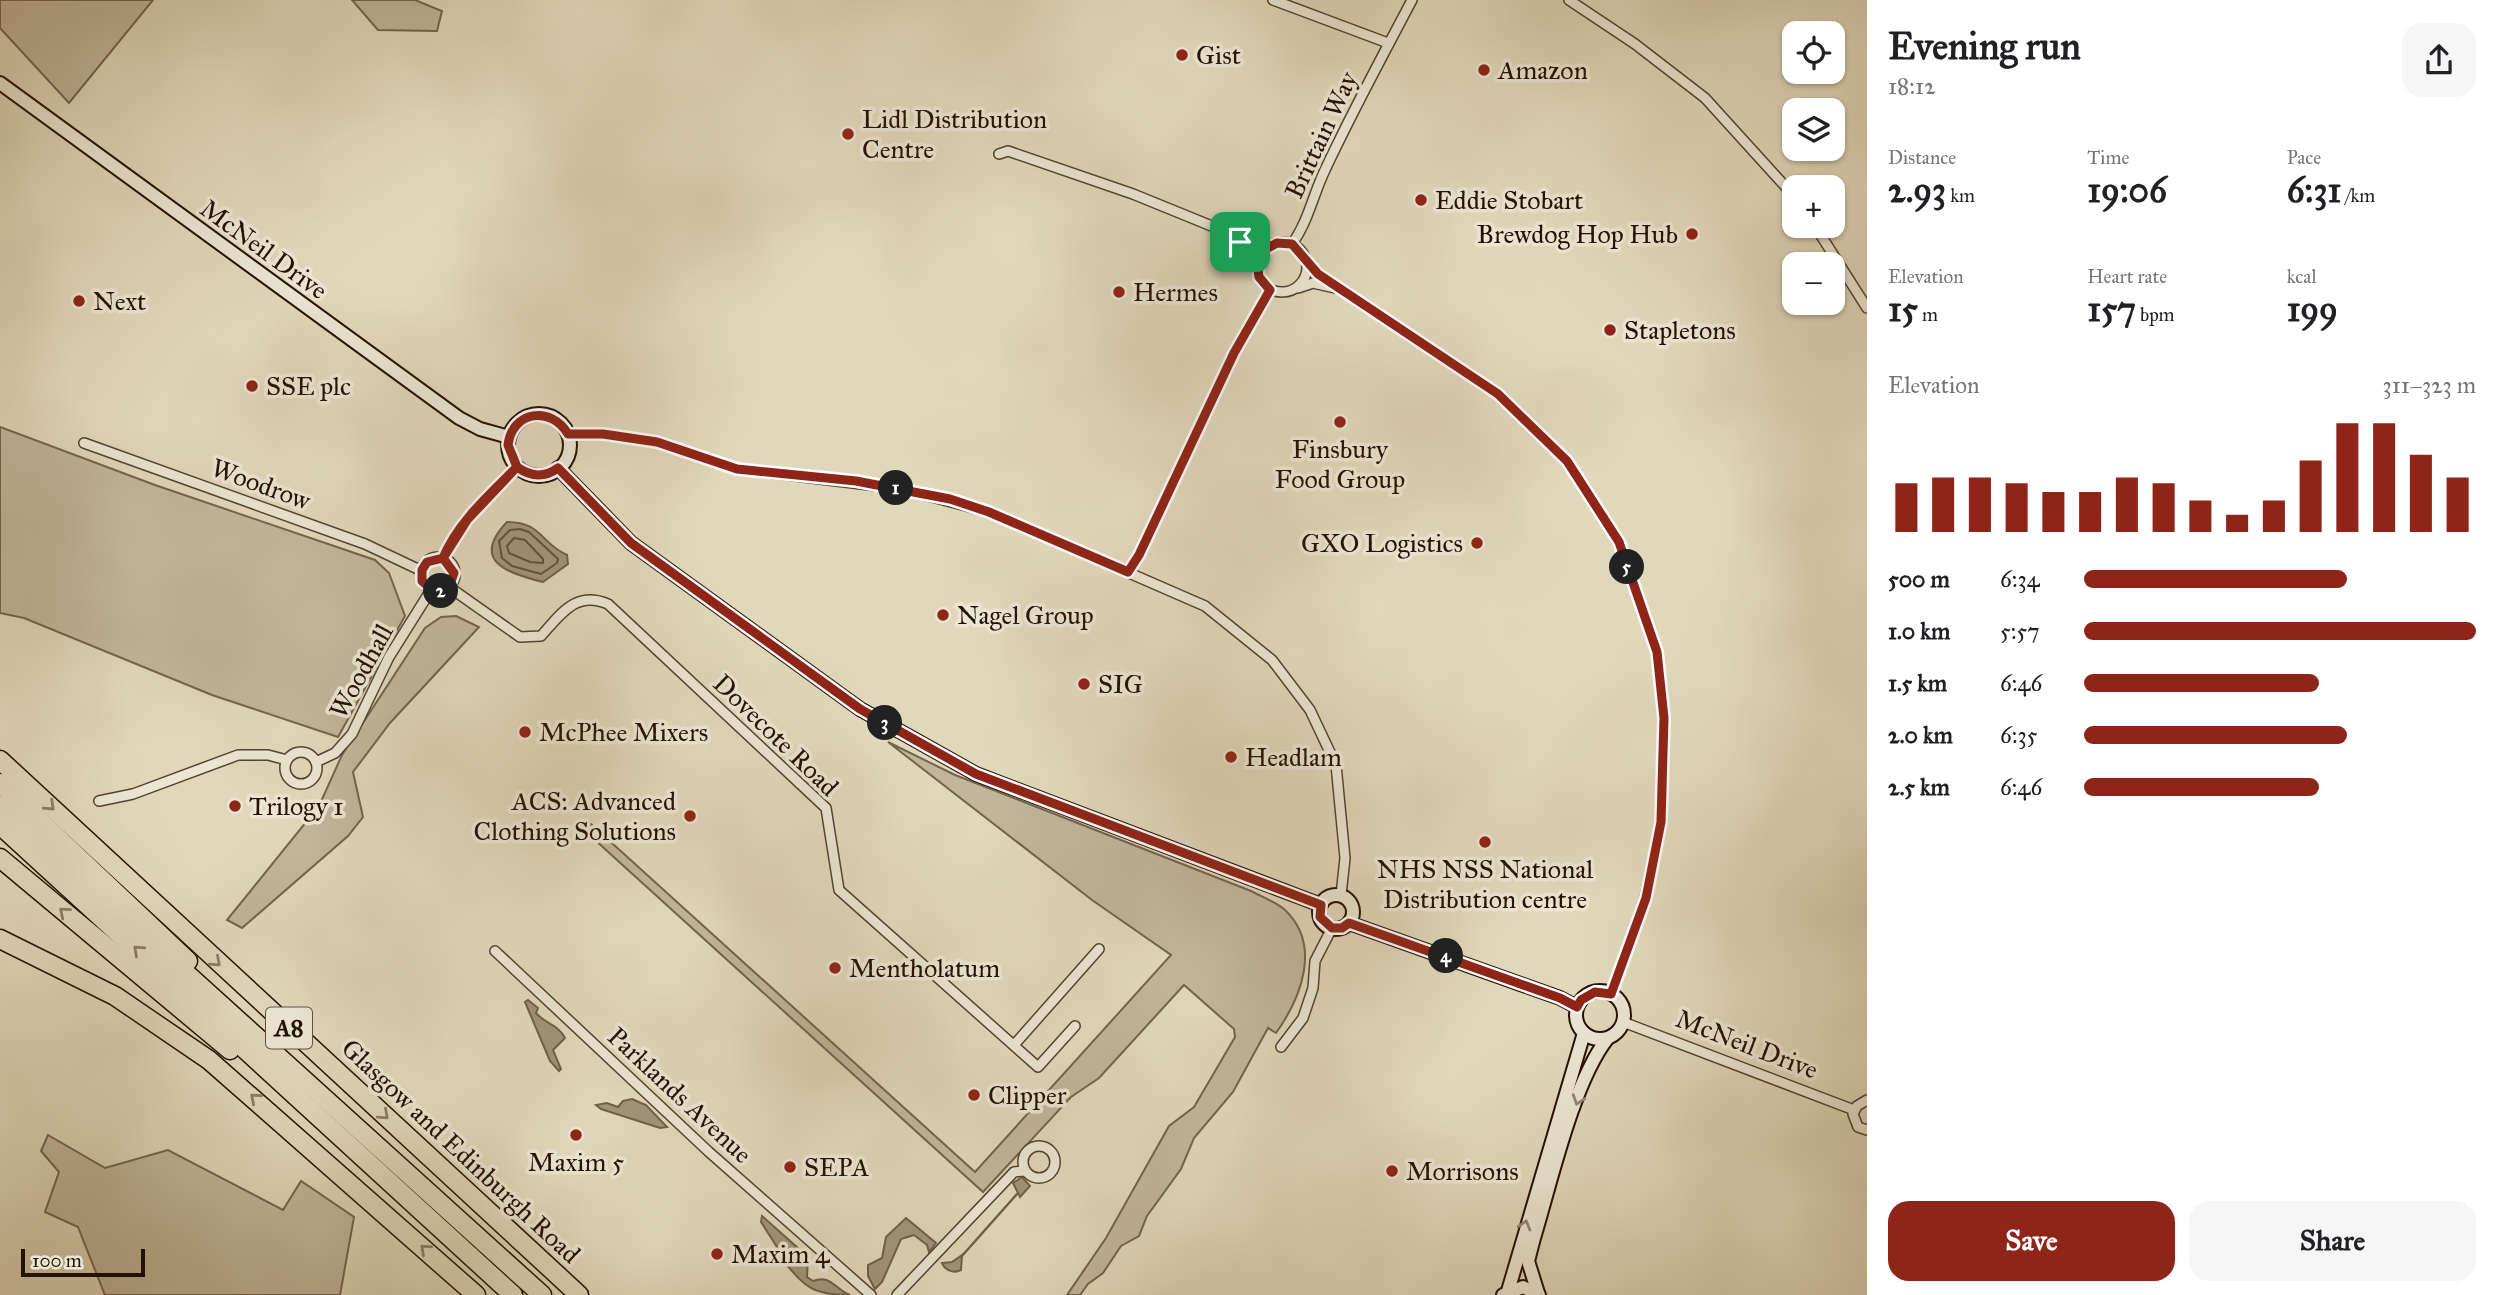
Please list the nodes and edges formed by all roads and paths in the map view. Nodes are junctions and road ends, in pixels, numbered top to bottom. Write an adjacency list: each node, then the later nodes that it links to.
1 (1273, 0): 4 (street)
2 (1412, 0): 4 (street, Brittain Way)
3 (1569, 0): 7 (street)
4 (1388, 43): 10 (street, Brittain Way)
5 (0, 83): 19 (street, McNeil Drive)
6 (999, 154): 9 (street)
7 (1782, 182)
8 (1823, 238): 17 (street)
9 (1240, 242): 11 (street); 13 (street)
10 (1292, 244): 11 (street); 12 (street)
11 (1264, 250): 13 (street)
12 (1307, 261): 14 (street); 15 (street)
13 (1257, 262): 16 (street)
14 (1295, 289): 15 (street); 16 (street)
15 (1340, 289): 45 (street)
16 (1270, 290): 25 (street)
17 (1867, 308)
18 (568, 434): 19 (street); 22 (street); 25 (street)
19 (509, 437): 21 (street)
20 (84, 443): 24 (street, Woodrow)
21 (517, 467): 22 (street); 23 (street)
22 (558, 468): 39 (street)
23 (443, 558): 24 (street); 26 (street)
24 (422, 570): 27 (street)
25 (1128, 572): 38 (street)
26 (449, 587): 27 (street); 51 (street, Dovecote Road)
27 (431, 590): 30 (street, Woodhall)
28 (0, 760): 64 (highway, Glasgow and Edinburgh Road / A8, one-way to 64)
29 (287, 760): 30 (street); 30 (street, Woodhall); 33 (street)
30 (316, 762)
31 (0, 783): 57 (highway)
32 (0, 794): 37 (highway)
33 (99, 801)
34 (0, 805): 37 (highway)
35 (0, 825): 62 (highway, one-way to 35)
36 (0, 858): 61 (highway, one-way to 36)
37 (77, 876): 57 (highway)
38 (1341, 895): 39 (street); 40 (street)
39 (1321, 905): 41 (street)
40 (1349, 923): 41 (street); 46 (street)
41 (1332, 928): 52 (street)
42 (0, 939): 60 (highway, one-way to 42)
43 (1099, 949): 51 (street)
44 (495, 951): 65 (street, Parklands Avenue)
45 (1611, 994): 46 (street); 47 (street)
46 (1577, 1007): 49 (street)
47 (1623, 1022): 50 (street); 54 (street, McNeil Drive)
48 (1075, 1026): 51 (street, Dovecote Road)
49 (1584, 1034): 50 (street); 58 (street, one-way to 49)
50 (1607, 1039): 59 (street, one-way to 59)
51 (1014, 1045)
52 (1281, 1047)
53 (1867, 1100): 54 (street)
54 (1854, 1110): 55 (street)
55 (1867, 1130)
56 (1024, 1171): 66 (street)
57 (503, 1259): 63 (highway)
58 (1505, 1293): 59 (street)
59 (1538, 1294)
60 (476, 1295)
61 (504, 1295)
62 (513, 1295)
63 (542, 1295)
64 (579, 1295)
65 (871, 1295)
66 (897, 1295)

